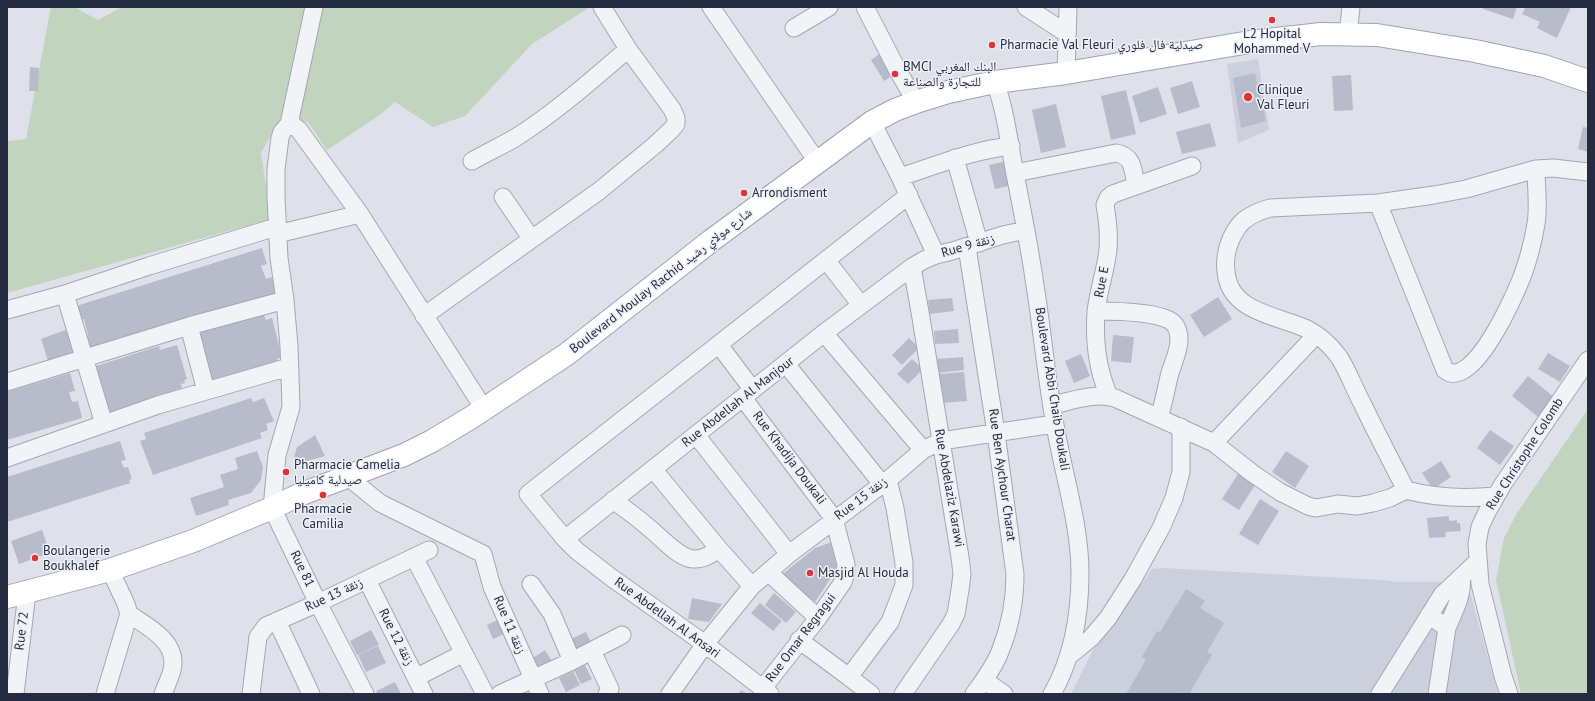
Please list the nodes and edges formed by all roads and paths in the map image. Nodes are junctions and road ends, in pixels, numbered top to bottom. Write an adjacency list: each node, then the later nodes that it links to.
1 (314, 7): 20 (street)
2 (602, 7): 12 (street)
3 (711, 7): 24 (street)
4 (829, 7): 9 (street)
5 (865, 7): 18 (street)
6 (1026, 7): 10 (street)
7 (1068, 7): 10 (street)
8 (1351, 7): 11 (street)
9 (794, 28)
10 (1066, 33): 15 (street)
11 (1348, 34): 14 (main road, Boulevard Moulay Rachid شارع مولاي رشيد); 15 (main road, Boulevard Moulay Rachid شارع مولاي رشيد)
12 (628, 49): 23 (street); 37 (street)
13 (1588, 65): 14 (main road, Boulevard Moulay Rachid شارع مولاي رشيد)
14 (1544, 66): 16 (main road, Boulevard Moulay Rachid شارع مولاي رشيد)
15 (1066, 73): 17 (main road, Boulevard Moulay Rachid شارع مولاي رشيد)
16 (1588, 81)
17 (995, 82): 18 (main road, Boulevard Moulay Rachid شارع مولاي رشيد); 21 (street, Boulevard Abbi Chaib Doukali)
18 (916, 102): 19 (main road, Boulevard Moulay Rachid شارع مولاي رشيد)
19 (872, 122): 24 (main road, Boulevard Moulay Rachid شارع مولاي رشيد); 29 (street)
20 (289, 124): 34 (street); 36 (street)
21 (1011, 146): 22 (street); 28 (street, Boulevard Abbi Chaib Doukali)
22 (955, 158): 29 (street); 38 (street, Rue Ben Aychour Charat)
23 (472, 161)
24 (818, 163): 61 (main road, Boulevard Moulay Rachid شارع مولاي رشيد)
25 (1192, 166): 30 (street, Rue E)
26 (1536, 169): 27 (street); 33 (street); 33 (street)
27 (1588, 172)
28 (1015, 173): 30 (street); 35 (street, Boulevard Abbi Chaib Doukali)
29 (900, 177): 31 (street)
30 (1136, 186): 46 (street, Rue E)
31 (908, 196): 39 (street); 40 (street)
32 (503, 197): 37 (street)
33 (1378, 203): 50 (street)
34 (360, 214): 36 (street); 47 (street)
35 (1026, 230): 38 (street, Rue 9 زنقة); 60 (street, Boulevard Abbi Chaib Doukali)
36 (277, 231): 42 (street); 43 (street)
37 (530, 238): 47 (street)
38 (973, 245): 39 (street, Rue 9 زنقة); 66 (street, Rue Ben Aychour Charat)
39 (936, 255): 41 (street, Rue 9 زنقة)
40 (826, 260): 44 (street); 51 (street)
41 (912, 268): 44 (street, Rue Abdellah Al Manjour); 68 (street, Rue Abdelaziz Karawi)
42 (65, 294): 45 (street); 52 (street)
43 (285, 300): 48 (street); 55 (street)
44 (861, 305): 49 (street, Rue Abdellah Al Manjour)
45 (7, 310)
46 (1096, 311): 59 (street, Rue E); 62 (street)
47 (424, 316): 61 (street)
48 (189, 326): 52 (street); 57 (street)
49 (824, 333): 54 (street, Rue Abdellah Al Manjour); 70 (street)
50 (1316, 335): 69 (street); 75 (street)
51 (719, 345): 58 (street, Rue Khadija Doukali); 80 (street, Rue Abdellah Al Ansari)
52 (84, 358): 56 (street); 63 (street)
53 (1588, 360): 76 (street, Rue Christophe Colomb)
54 (786, 364): 58 (street, Rue Abdellah Al Manjour); 74 (street)
55 (289, 367): 57 (street); 78 (street)
56 (7, 382)
57 (206, 391): 63 (street)
58 (748, 394): 67 (street, Rue Abdellah Al Manjour); 79 (street, Rue Khadija Doukali)
59 (1109, 396): 60 (street); 62 (street)
60 (1052, 405): 64 (street, Boulevard Abbi Chaib Doukali)
61 (484, 408): 73 (main road, Boulevard Moulay Rachid شارع مولاي رشيد)
62 (1159, 417): 65 (street)
63 (104, 424): 71 (street)
64 (1054, 424): 66 (street, Rue 15 زنقة); 104 (street, Boulevard Abbi Chaib Doukali)
65 (1181, 427): 69 (street); 104 (street)
66 (996, 432): 68 (street, Rue 15 زنقة); 109 (street, Rue Ben Aychour Charat)
67 (696, 435): 72 (street, Rue Abdellah Al Manjour); 83 (street)
68 (941, 440): 70 (street, Rue 15 زنقة); 124 (street, Rue Abdelaziz Karawi)
69 (1214, 443): 75 (street)
70 (923, 450): 74 (street, Rue 15 زنقة)
71 (7, 458)
72 (653, 469): 77 (street, Rue Abdellah Al Manjour); 82 (street)
73 (348, 476): 78 (main road, Boulevard Moulay Rachid شارع مولاي رشيد); 108 (street, Rue 11 زنقة)
74 (885, 482): 79 (street, Rue 15 زنقة); 107 (street)
75 (1406, 490): 76 (street)
76 (1496, 496): 85 (street, Rue Christophe Colomb)
77 (613, 500): 80 (street, Rue Abdellah Al Manjour); 82 (street)
78 (272, 508): 86 (main road, Boulevard Moulay Rachid شارع مولاي رشيد); 93 (street, Rue 81)
79 (834, 519): 83 (street, Rue 15 زنقة); 96 (street, Rue Omar Regragui)
80 (565, 539): 101 (street, Rue Abdellah Al Ansari)
81 (429, 550): 84 (street, Rue 13 زنقة)
82 (719, 550): 91 (street)
83 (789, 554): 87 (street, Rue 15 زنقة)
84 (414, 557): 89 (street, Rue 13 زنقة); 103 (street)
85 (1478, 560): 88 (street); 130 (street, Rue Christophe Colomb)
86 (110, 570): 92 (main road, Boulevard Moulay Rachid شارع مولاي رشيد); 94 (street)
87 (768, 572): 91 (street, Rue 15 زنقة); 96 (street)
88 (1461, 578): 95 (street); 98 (street)
89 (367, 580): 93 (street, Rue 13 زنقة); 106 (street, Rue 12 زنقة)
90 (531, 584): 105 (street)
91 (752, 586): 101 (street, Rue 15 زنقة)
92 (17, 595): 111 (street, Rue 72)
93 (318, 603): 97 (street, Rue 13 زنقة); 116 (street, Rue 81)
94 (129, 614): 112 (street); 113 (street)
95 (1429, 616): 98 (street); 128 (street)
96 (818, 618): 100 (street, Rue Omar Regragui)
97 (277, 621): 114 (street, Rue 13 زنقة); 115 (street)
98 (1447, 628): 129 (street)
99 (622, 635): 102 (street)
100 (799, 640): 107 (street); 110 (street, Rue Omar Regragui)
101 (705, 644): 110 (street, Rue Abdellah Al Ansari); 122 (street, Rue 15 زنقة)
102 (592, 651): 105 (street); 121 (street)
103 (464, 654): 106 (street); 118 (street)
104 (1069, 656): 127 (street, Boulevard Abbi Chaib Doukali)
105 (572, 661): 108 (street)
106 (417, 677): 117 (street, Rue 12 زنقة)
107 (849, 677): 123 (street)
108 (532, 679): 119 (street); 120 (street, Rue 11 زنقة)
109 (984, 680): 125 (street, Rue Ben Aychour Charat); 126 (street)
110 (766, 691)
111 (15, 694)
112 (105, 694)
113 (163, 694)
114 (252, 694)
115 (311, 694)
116 (365, 694)
117 (424, 694)
118 (485, 694)
119 (500, 694)
120 (540, 694)
121 (607, 694)
122 (670, 694)
123 (871, 694)
124 (903, 694)
125 (974, 694)
126 (1004, 694)
127 (1052, 694)
128 (1380, 694)
129 (1437, 694)
130 (1509, 694)

